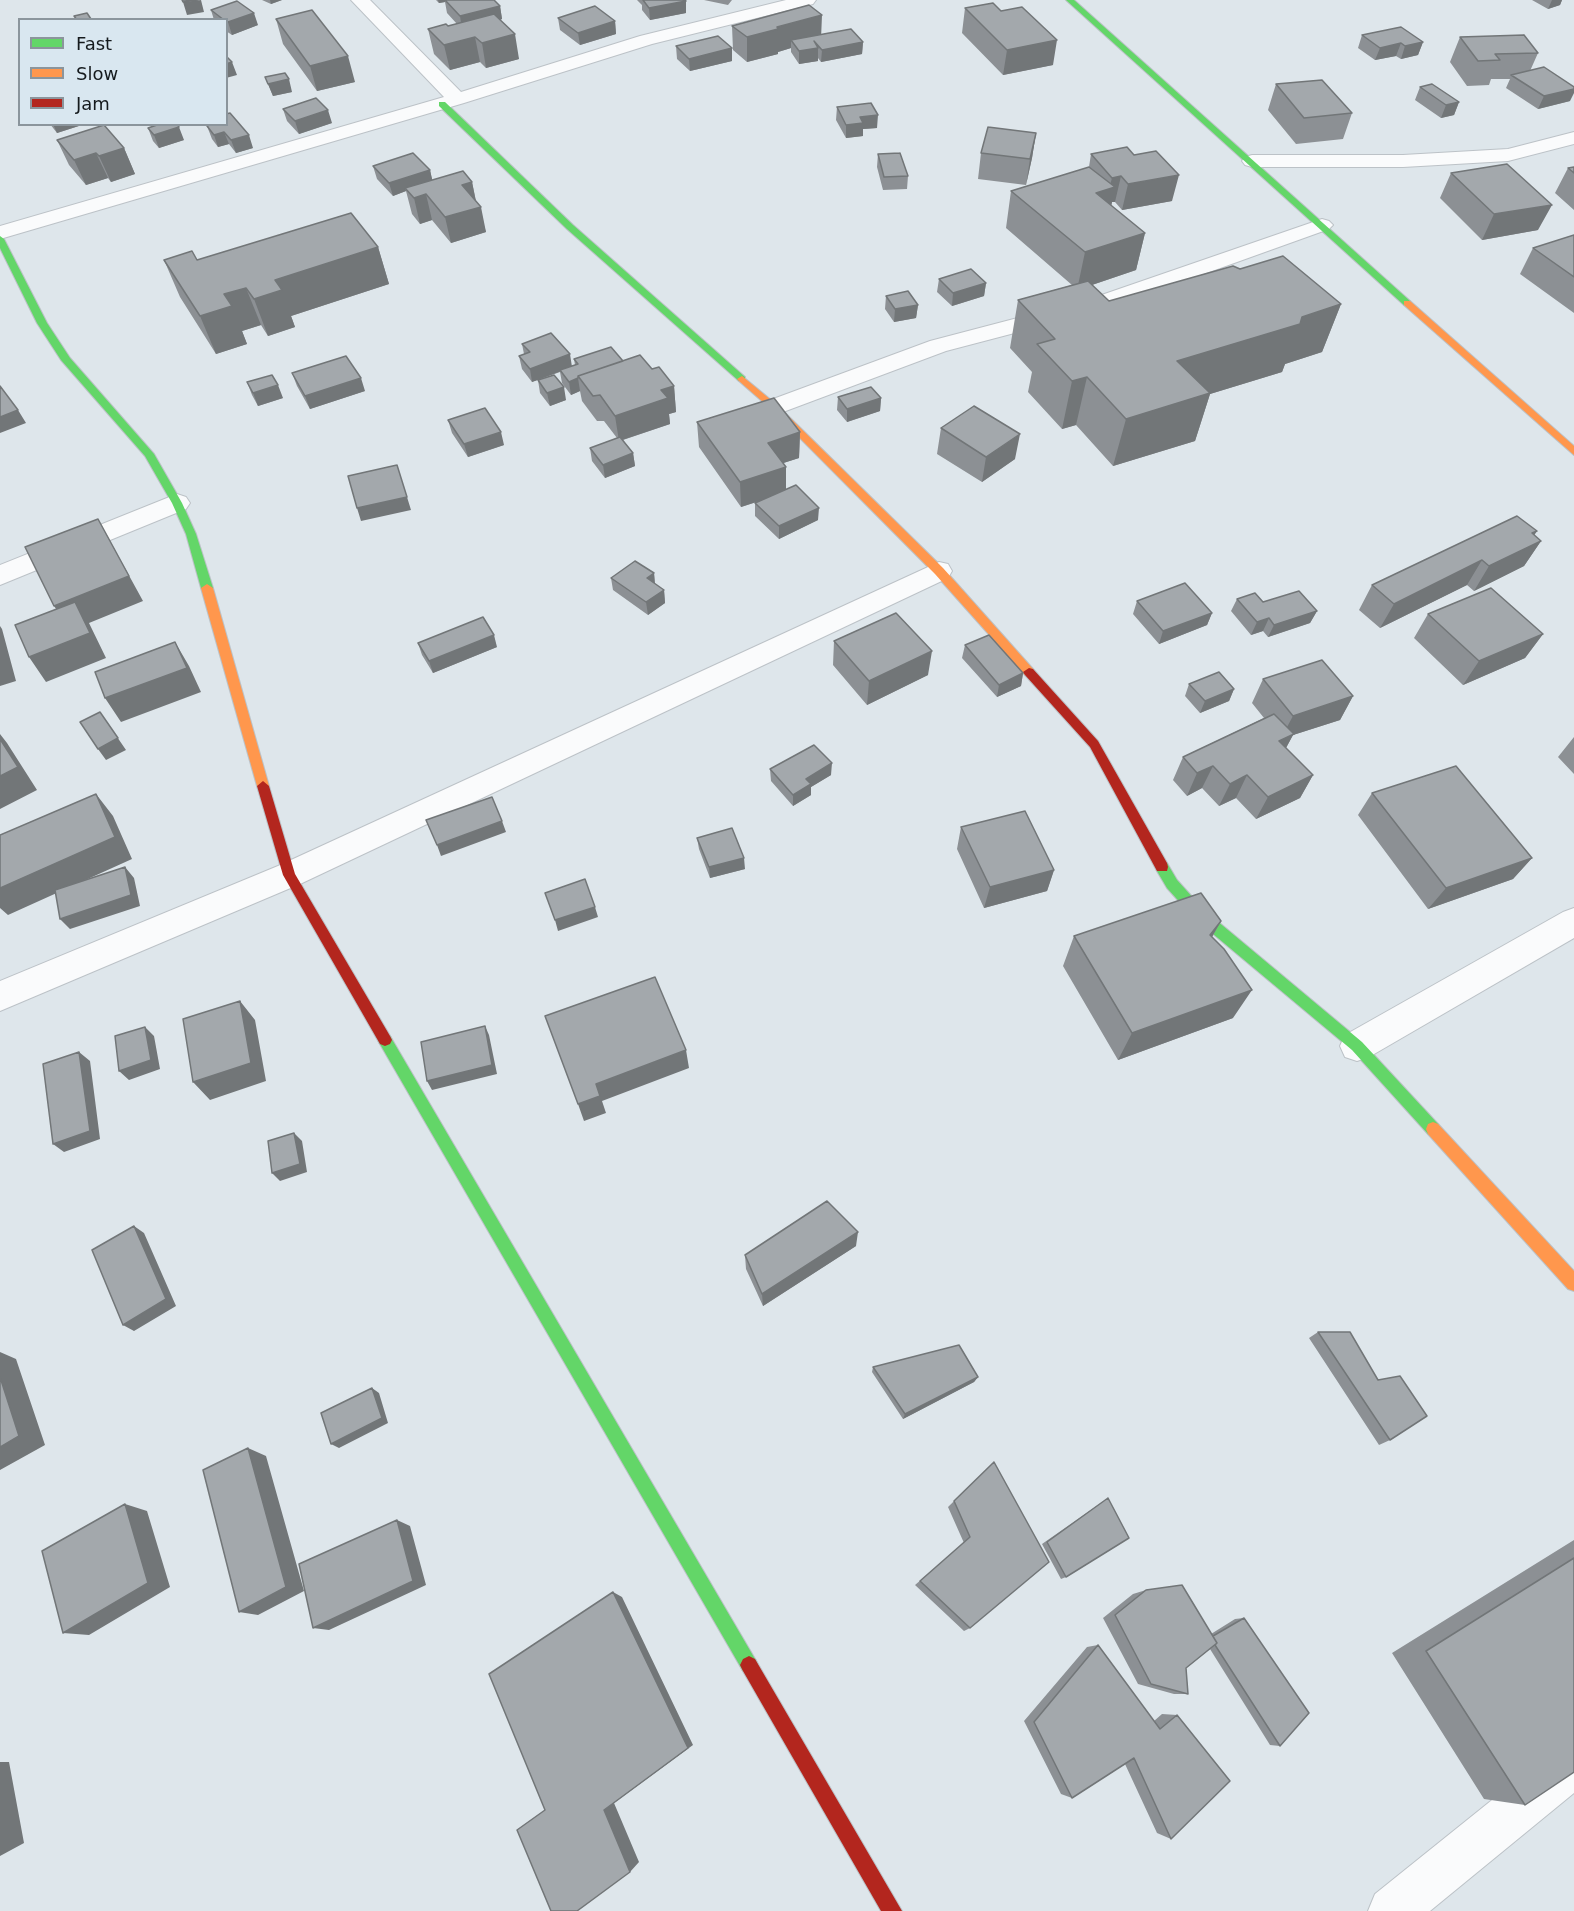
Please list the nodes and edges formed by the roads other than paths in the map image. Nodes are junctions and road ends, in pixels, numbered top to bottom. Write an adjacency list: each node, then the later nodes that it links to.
1 (360, 0): 4 (street)
2 (807, 0): 4 (street)
3 (1070, 0): 6 (main road)
4 (450, 102): 8 (street); 10 (main road)
5 (1574, 138): 6 (street)
6 (1252, 161): 7 (main road)
7 (1322, 225): 10 (street); 11 (main road)
8 (0, 233)
9 (0, 239): 12 (main road)
10 (774, 407): 13 (main road)
11 (1574, 452)
12 (177, 503): 14 (street); 15 (main road)
13 (939, 571): 15 (street); 18 (main road)
14 (0, 576)
15 (289, 875): 17 (street); 21 (main road)
16 (1574, 922): 18 (street)
17 (0, 996)
18 (1357, 1046): 19 (main road)
19 (1574, 1283)
20 (1574, 1763): 22 (street)
21 (891, 1911)
22 (1392, 1911)

